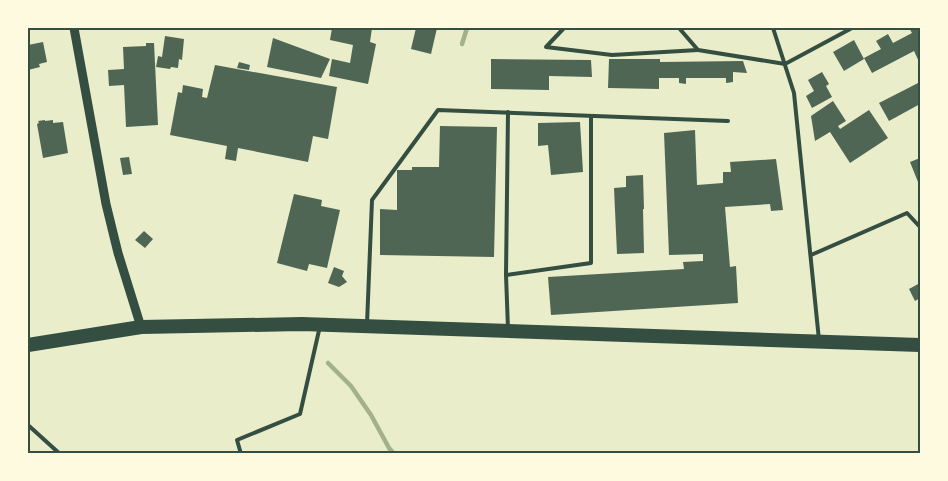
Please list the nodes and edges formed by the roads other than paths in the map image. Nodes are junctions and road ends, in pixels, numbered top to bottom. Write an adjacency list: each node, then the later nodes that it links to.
1 (74, 28): 16 (street)
2 (564, 28): 6 (lane)
3 (679, 28): 6 (lane)
4 (773, 28): 7 (lane)
5 (852, 28): 7 (lane)
6 (698, 50): 7 (lane)
7 (785, 64): 12 (lane)
8 (508, 112): 9 (lane); 13 (lane); 15 (lane)
9 (591, 116): 10 (lane); 13 (lane)
10 (728, 121)
11 (920, 228): 12 (lane)
12 (811, 255): 18 (lane)
13 (506, 275): 17 (lane)
14 (321, 324): 15 (highway); 16 (highway); 23 (lane)
15 (367, 326): 17 (highway)
16 (142, 327): 19 (highway)
17 (508, 331): 18 (highway)
18 (820, 342): 20 (highway)
19 (28, 345)
20 (920, 345)
21 (28, 425): 22 (lane)
22 (60, 454)
23 (241, 454)

